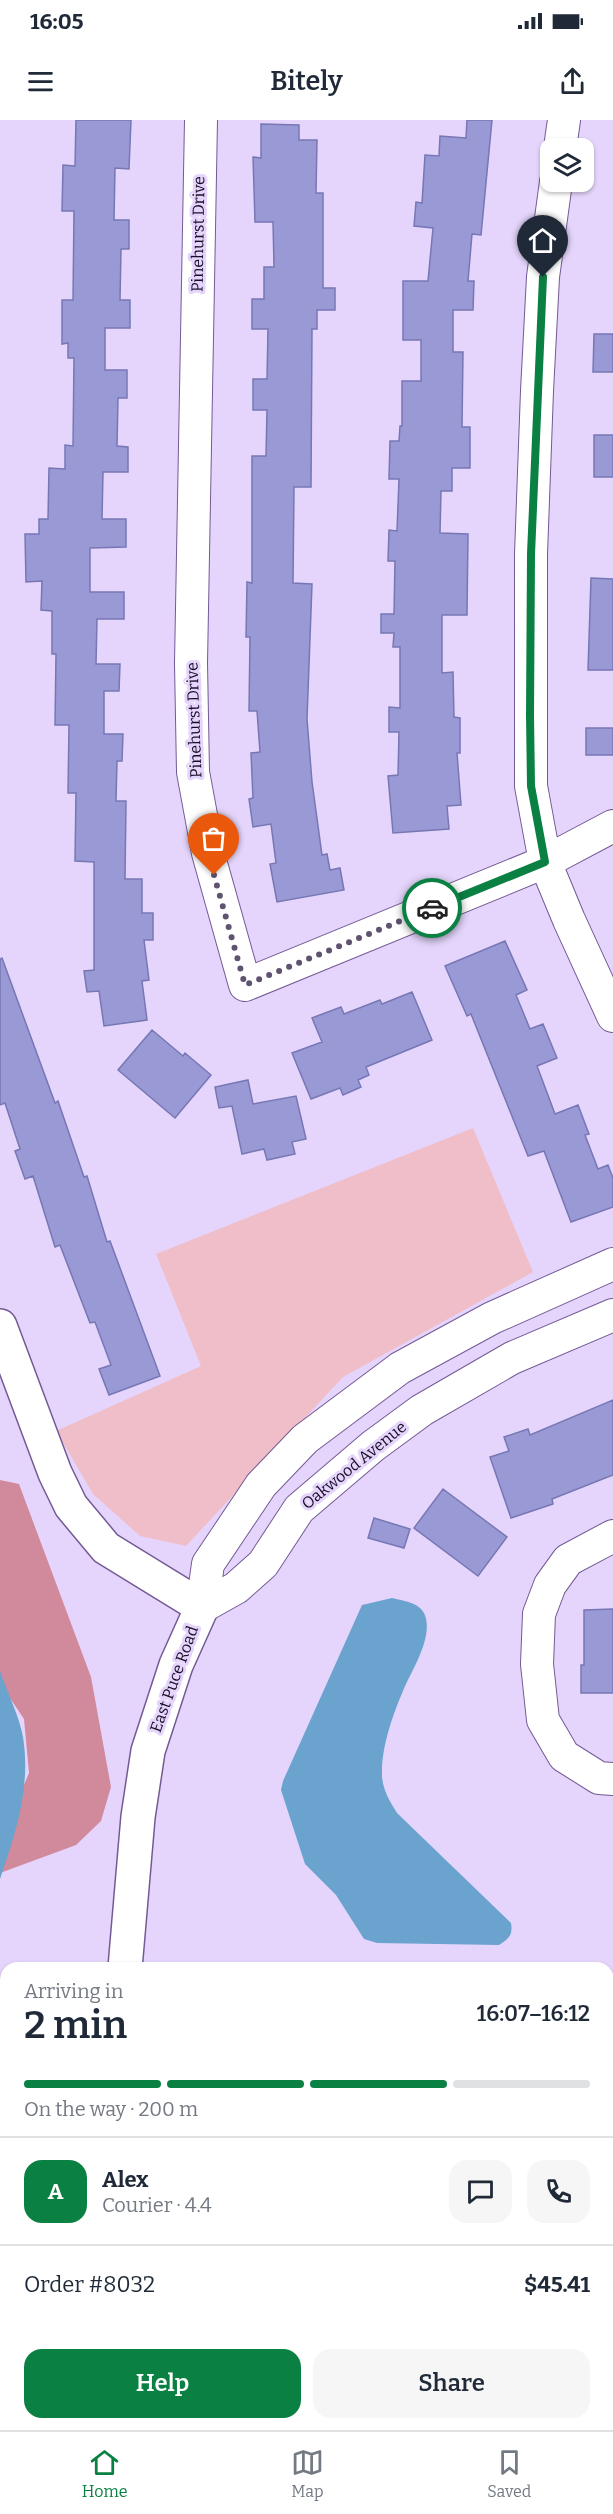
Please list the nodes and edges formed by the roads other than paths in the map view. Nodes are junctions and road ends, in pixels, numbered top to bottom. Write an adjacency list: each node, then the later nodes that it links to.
1 (201, 120): 6 (street, Pinehurst Drive)
2 (564, 120): 3 (street)
3 (561, 138)
4 (555, 192): 6 (street)
5 (613, 826): 6 (street, Pinehurst Drive)
6 (545, 862): 7 (street)
7 (613, 1016)
8 (613, 1264): 12 (street)
9 (613, 1314): 12 (street, Oakwood Avenue)
10 (0, 1326): 12 (main road, East Puce Road)
11 (613, 1536): 13 (street)
12 (202, 1607): 14 (main road, East Puce Road)
13 (613, 1779)
14 (126, 1962)

